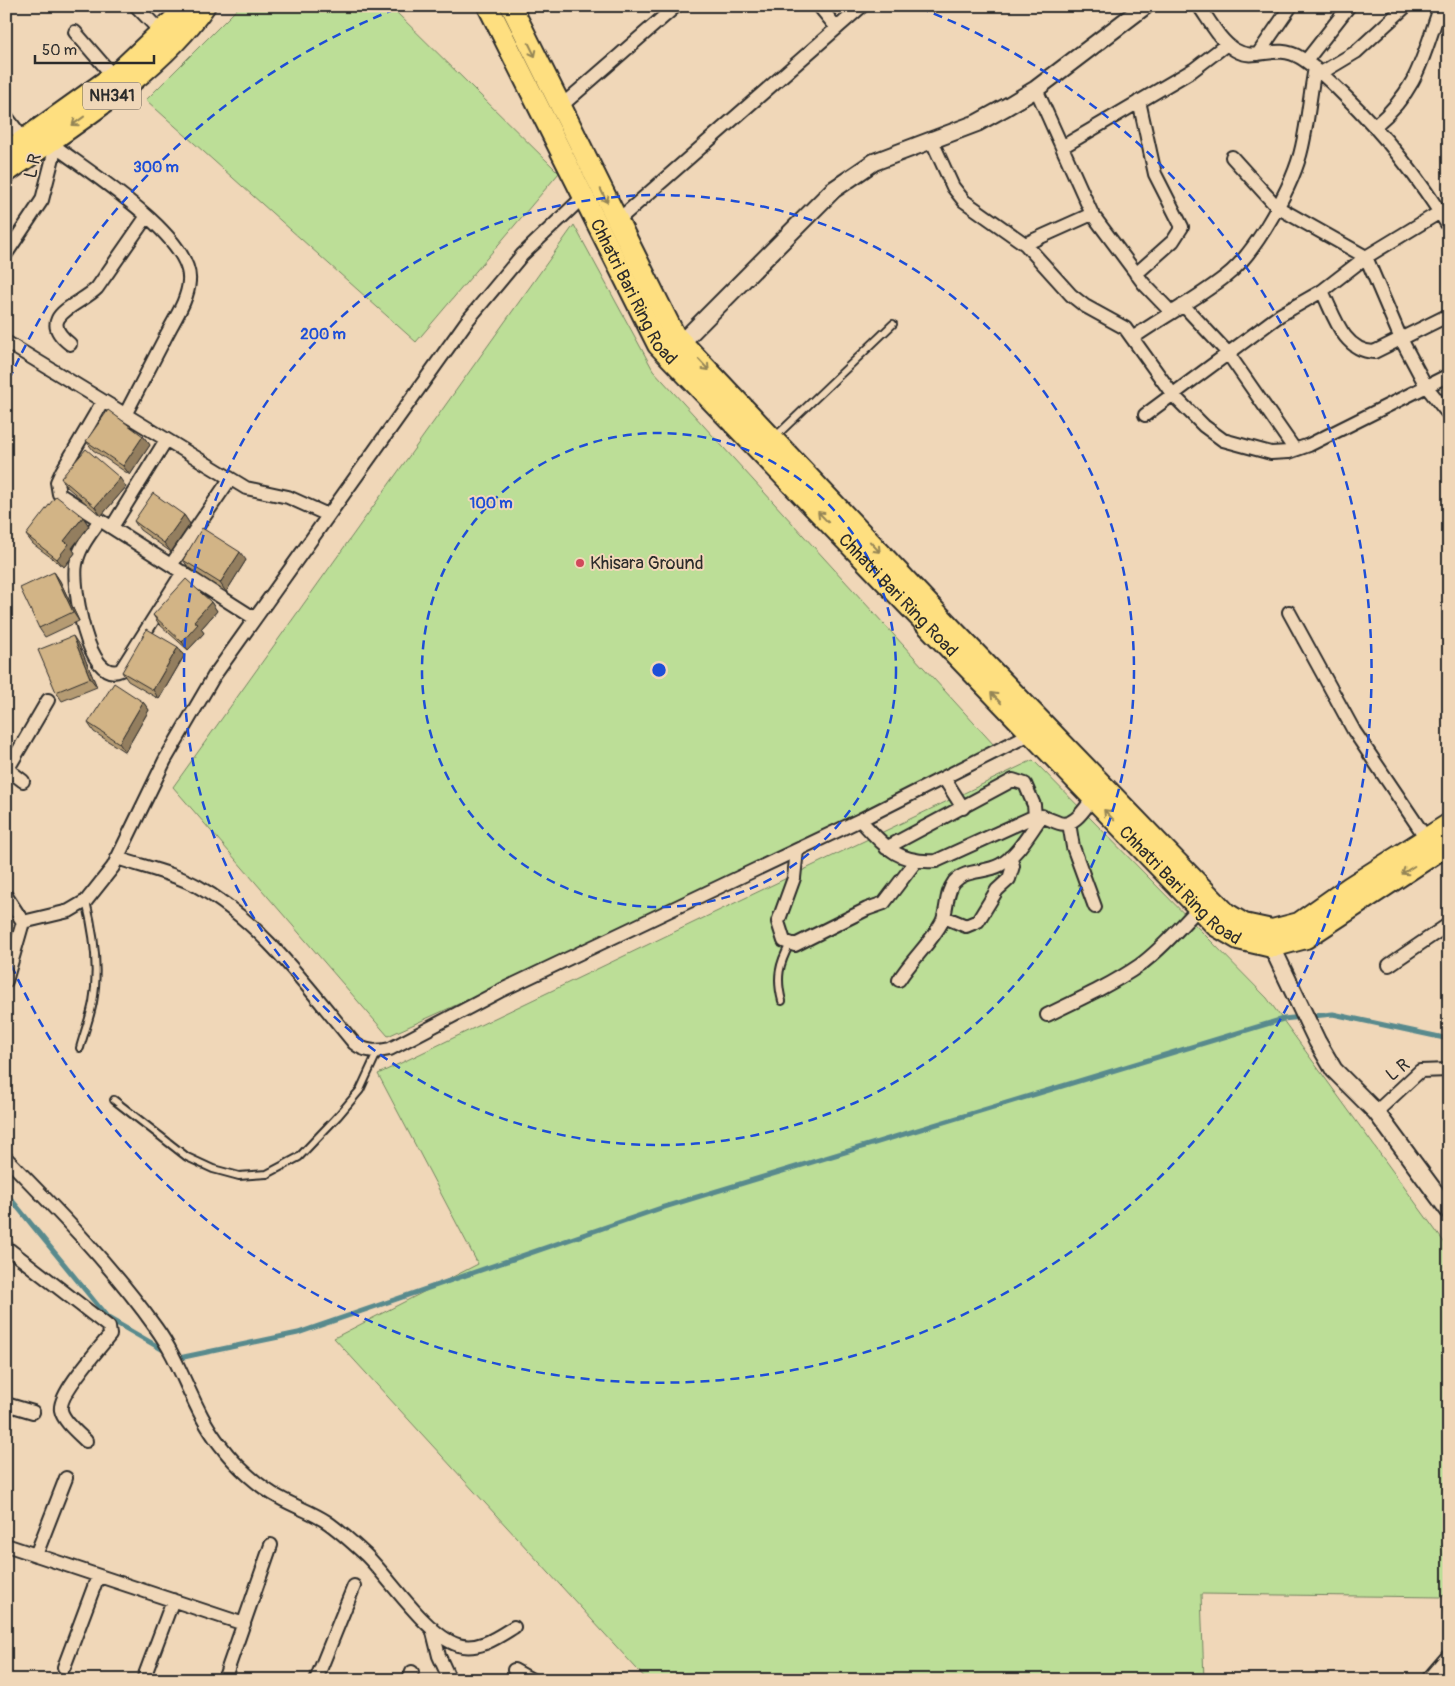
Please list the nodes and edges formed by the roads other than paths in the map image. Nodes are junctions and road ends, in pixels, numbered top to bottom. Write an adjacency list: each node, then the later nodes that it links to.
1 (136, 6): 17 (street)
2 (185, 6): 17 (highway, NH341)
3 (204, 6): 29 (highway, NH341, one-way to 29)
4 (488, 6): 34 (main road, Chhatri Bari Ring Road)
5 (511, 6): 24 (main road, Chhatri Bari Ring Road, one-way to 24)
6 (676, 6): 24 (street)
7 (819, 6): 15 (street)
8 (862, 6): 15 (street)
9 (1145, 6): 22 (street)
10 (1199, 6): 18 (street)
11 (1291, 6): 19 (street)
12 (1349, 6): 20 (street)
13 (1406, 6): 20 (street)
14 (1442, 9): 26 (street)
15 (838, 28): 39 (street)
16 (75, 32): 21 (street)
17 (161, 32): 21 (highway, NH341)
18 (1227, 44): 19 (street); 23 (street)
19 (1258, 54): 20 (street)
20 (1314, 68): 26 (street); 35 (street)
21 (114, 76): 27 (highway, NH341)
22 (1036, 89): 28 (street); 30 (street)
23 (1139, 101): 30 (street); 44 (street)
24 (560, 107): 39 (main road, Chhatri Bari Ring Road, one-way to 39)
25 (6, 116): 27 (street)
26 (1375, 126): 36 (street)
27 (24, 140): 31 (highway, NH341)
28 (931, 140): 41 (street); 53 (street)
29 (57, 141): 33 (highway, NH341); 38 (street); 42 (street, L R)
30 (1062, 148): 37 (street)
31 (6, 153)
32 (1232, 158): 35 (street)
33 (6, 172)
34 (583, 197): 67 (street); 75 (main road, Chhatri Bari Ring Road, one-way to 34)
35 (1277, 207): 43 (street); 46 (street)
36 (1440, 212): 40 (street); 43 (street)
37 (1092, 214): 41 (street); 44 (street)
38 (147, 216): 54 (street); 60 (street)
39 (616, 221): 53 (main road, Chhatri Bari Ring Road)
40 (1449, 226)
41 (1025, 244): 50 (street)
42 (6, 254)
43 (1366, 257): 45 (street); 51 (street)
44 (1136, 274): 47 (street)
45 (1322, 291): 51 (street); 55 (street)
46 (1183, 305): 47 (street); 55 (street)
47 (1171, 312): 50 (street)
48 (1449, 315): 51 (street)
49 (893, 324): 63 (lane)
50 (1134, 337): 58 (street)
51 (1401, 339): 57 (street)
52 (6, 342): 59 (street)
53 (682, 342): 63 (main road, Chhatri Bari Ring Road, one-way to 63)
54 (70, 344)
55 (1227, 352): 58 (street); 65 (street)
56 (1449, 375): 57 (street)
57 (1426, 386): 62 (street); 65 (street)
58 (1174, 394): 61 (street); 65 (street)
59 (103, 401): 60 (street); 68 (street)
60 (125, 415): 64 (street)
61 (1145, 415)
62 (1449, 415)
63 (773, 438): 85 (main road, Chhatri Bari Ring Road, one-way to 85)
64 (166, 440): 66 (street); 69 (street)
65 (1294, 450)
66 (230, 479): 67 (street); 70 (street)
67 (328, 514): 73 (street)
68 (100, 520): 69 (street); 71 (street)
69 (112, 527): 70 (street)
70 (171, 565): 71 (street)
71 (183, 572): 73 (street)
72 (1289, 612): 85 (street)
73 (254, 618): 90 (street)
74 (48, 700): 76 (street)
75 (1030, 734): 77 (street); 79 (main road, Chhatri Bari Ring Road)
76 (7, 770): 78 (street)
77 (944, 778): 80 (street); 82 (street)
78 (23, 780)
79 (1093, 798): 83 (street); 95 (main road, Chhatri Bari Ring Road, one-way to 79)
80 (963, 808): 81 (street); 87 (street)
81 (1039, 816): 83 (street); 89 (street); 91 (street)
82 (860, 820): 87 (street); 88 (street)
83 (1069, 823): 94 (street)
84 (1449, 824): 85 (main road, Chhatri Bari Ring Road)
85 (1426, 838)
86 (1449, 844): 100 (main road, Chhatri Bari Ring Road, one-way to 100)
87 (886, 848): 91 (street)
88 (797, 850): 99 (street); 107 (street)
89 (1010, 857): 96 (street); 96 (street)
90 (118, 858): 93 (street); 107 (street)
91 (916, 861): 99 (street)
92 (6, 896): 97 (street)
93 (86, 901): 97 (street); 106 (lane)
94 (1095, 907)
95 (1198, 908): 100 (main road, Chhatri Bari Ring Road); 105 (street)
96 (944, 916): 102 (street)
97 (23, 922): 103 (street)
98 (1449, 924): 101 (street)
99 (790, 944): 104 (lane)
100 (1272, 947): 110 (street)
101 (1389, 965)
102 (899, 980)
103 (6, 982)
104 (782, 1001)
105 (1047, 1016)
106 (80, 1048)
107 (378, 1051): 109 (lane)
108 (1449, 1070): 110 (street, L R)
109 (114, 1100)
110 (1376, 1112): 112 (street)
111 (6, 1158): 126 (street)
112 (1449, 1211)
113 (6, 1247): 116 (street)
114 (6, 1404): 115 (street)
115 (33, 1412)
116 (86, 1441)
117 (66, 1478): 120 (street)
118 (6, 1545): 120 (street)
119 (271, 1545): 124 (street)
120 (36, 1555): 121 (street)
121 (98, 1576): 123 (street); 128 (street)
122 (354, 1586): 132 (street)
123 (173, 1600): 124 (street); 130 (street)
124 (244, 1624): 131 (street)
125 (514, 1627): 126 (street)
126 (432, 1628): 133 (street)
127 (1449, 1658): 135 (street)
128 (64, 1667)
129 (514, 1670): 134 (street)
130 (143, 1680)
131 (224, 1680)
132 (316, 1680)
133 (450, 1680)
134 (532, 1680)
135 (1430, 1680)

